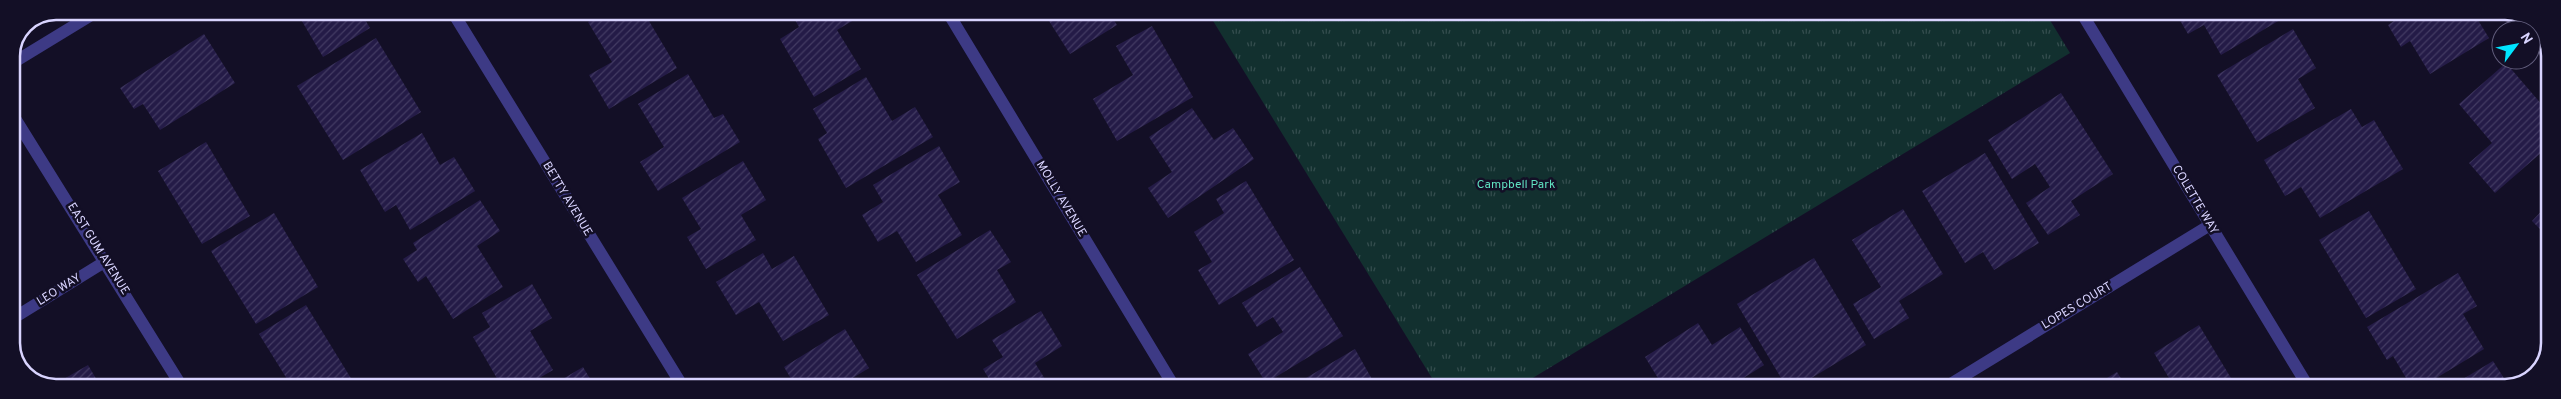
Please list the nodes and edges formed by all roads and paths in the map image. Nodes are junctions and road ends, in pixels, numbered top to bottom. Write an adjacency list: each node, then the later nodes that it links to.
1 (83, 20): 5 (street)
2 (458, 20): 11 (street, BETTY AVENUE)
3 (951, 20): 12 (street, MOLLY AVENUE)
4 (2086, 20): 7 (street, COLETTE WAY)
5 (20, 59)
6 (20, 126): 8 (street, EAST GUM AVENUE)
7 (2210, 225): 13 (street, LOPES COURT); 14 (street, COLETTE WAY)
8 (106, 261): 9 (street, LEO WAY); 10 (street, EAST GUM AVENUE)
9 (20, 315)
10 (177, 379)
11 (678, 379)
12 (1170, 379)
13 (1959, 379)
14 (2303, 379)

